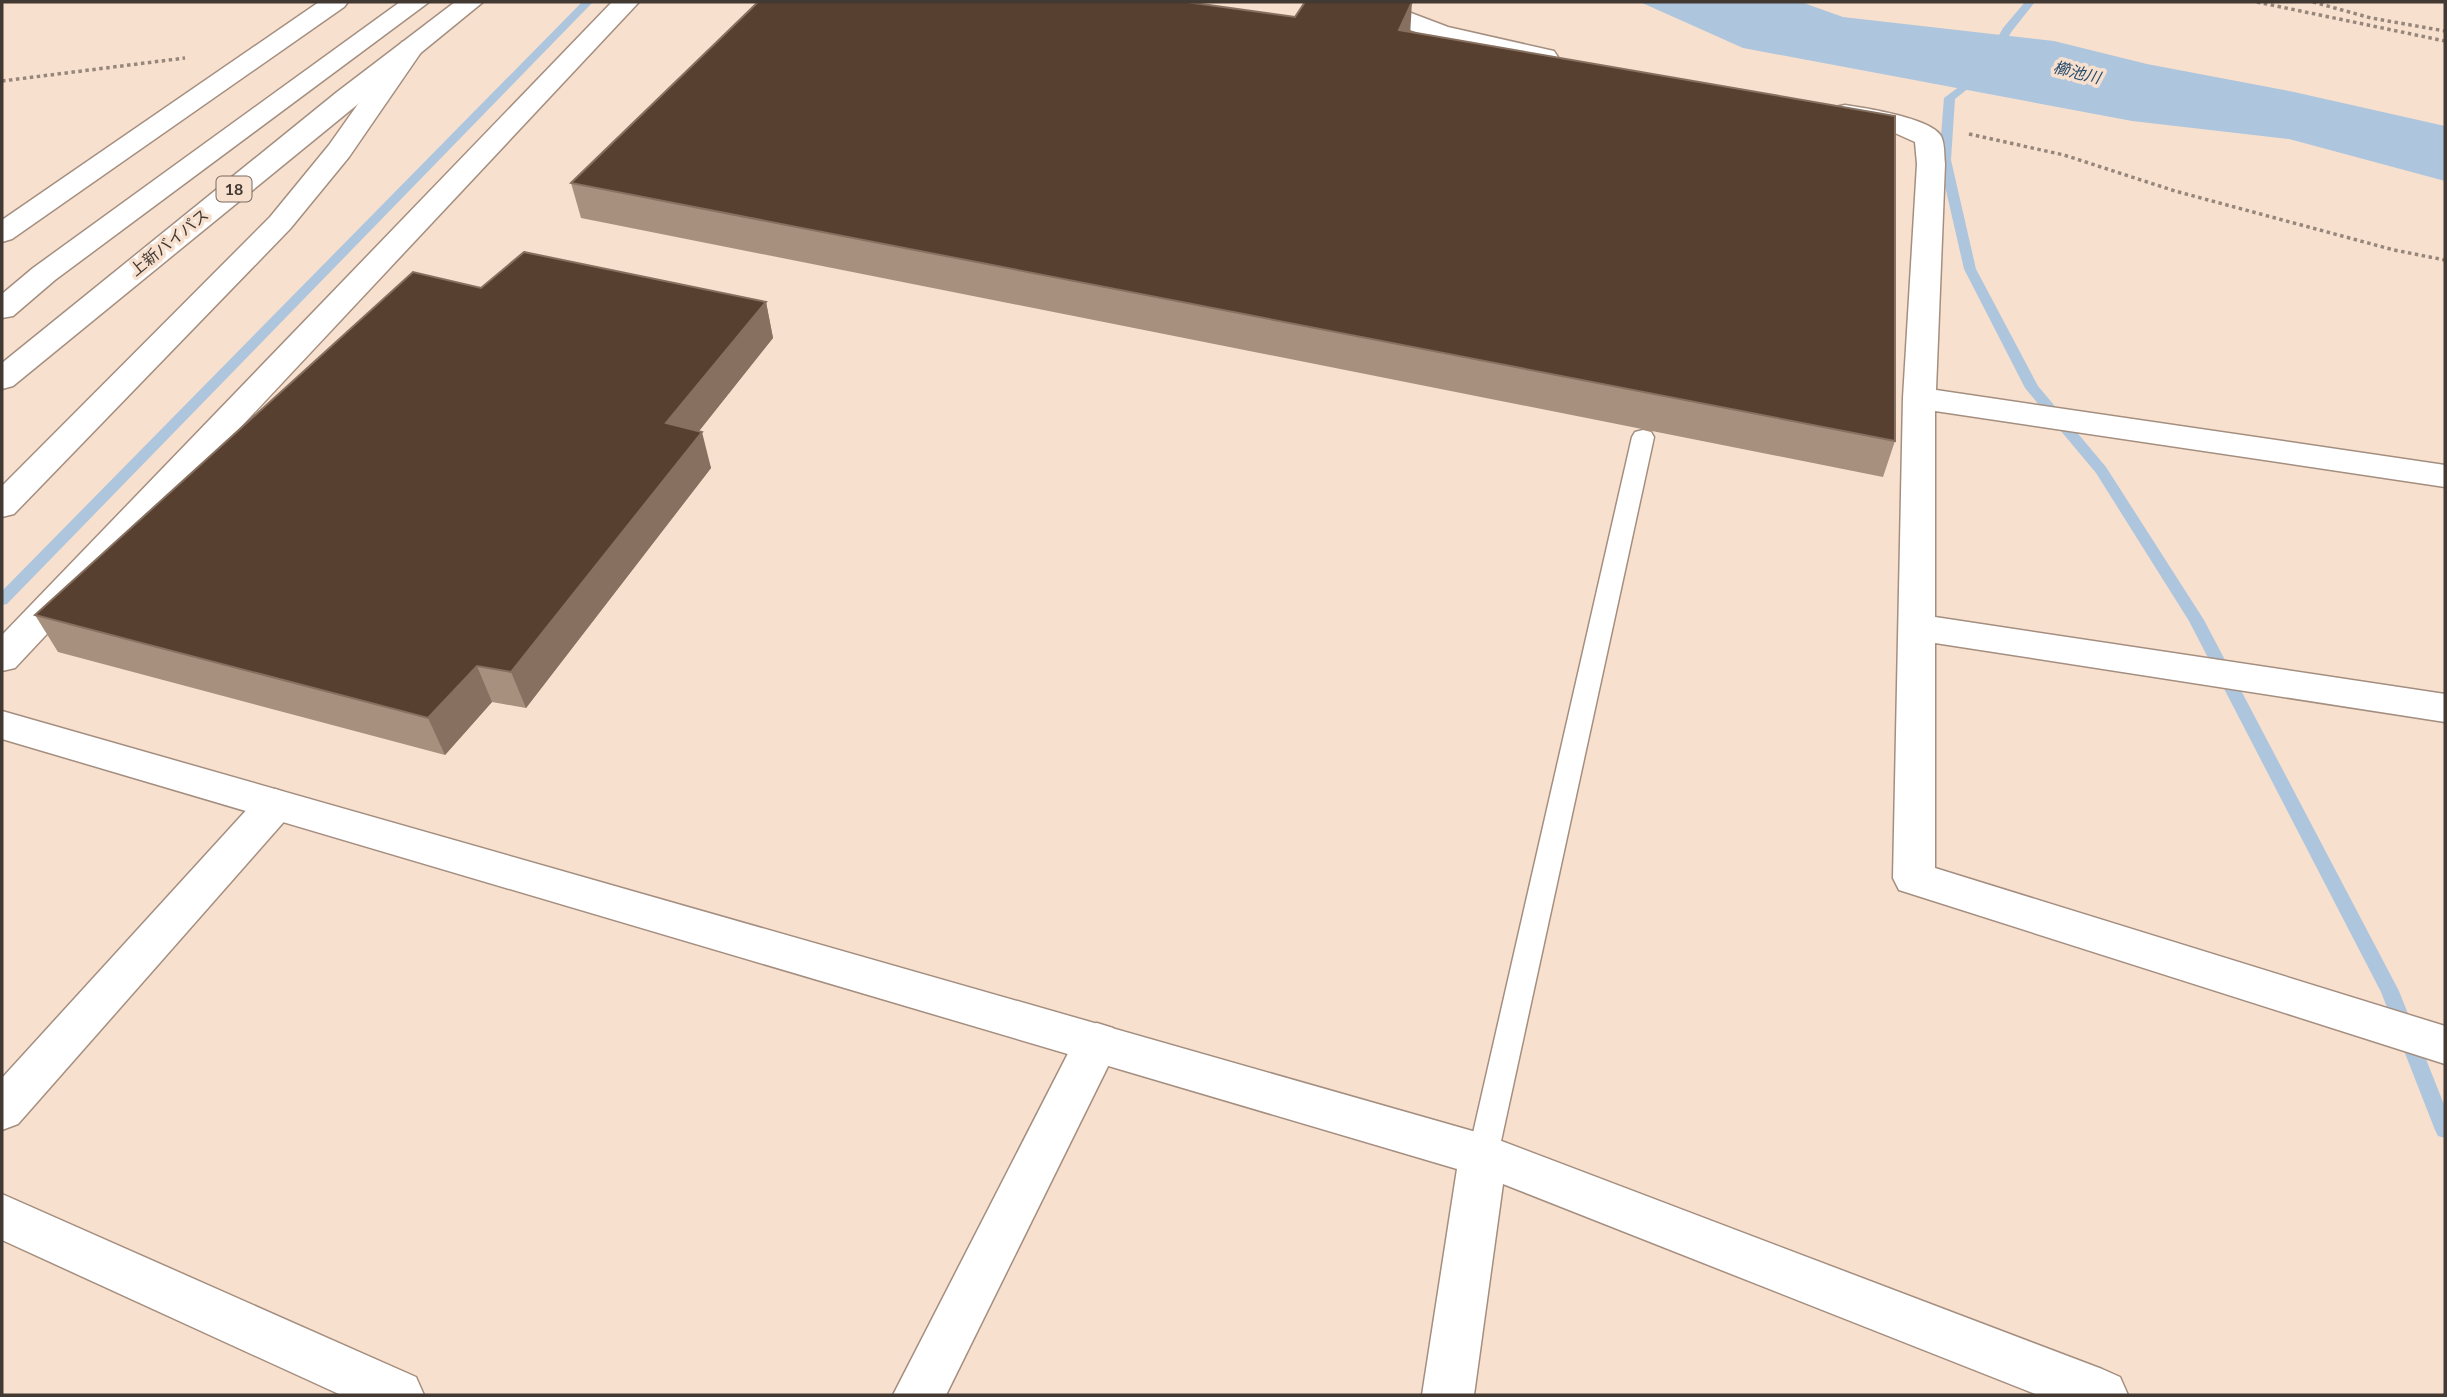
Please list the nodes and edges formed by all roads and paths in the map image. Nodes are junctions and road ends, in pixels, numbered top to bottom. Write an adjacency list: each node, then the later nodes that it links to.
1 (335, 2): 16 (main road)
2 (416, 2): 18 (main road, 18)
3 (470, 2): 10 (main road, 上新バイパス / 18)
4 (626, 2): 25 (main road)
5 (1360, 2): 12 (main road)
6 (2256, 2): 9 (path)
7 (2314, 2): 8 (path)
8 (2445, 31)
9 (2445, 41)
10 (411, 48): 19 (main road, 上新バイパス / 18); 23 (main road)
11 (195, 57): 13 (path)
12 (1581, 64)
13 (2, 81)
14 (1812, 107): 20 (main road)
15 (1967, 134): 17 (path)
16 (2, 233)
17 (2445, 260)
18 (2, 309)
19 (2, 379)
20 (1919, 398): 22 (main road); 24 (main road)
21 (1643, 436): 32 (lane)
22 (2445, 476)
23 (2, 506)
24 (1917, 627): 26 (main road); 30 (main road)
25 (2, 658)
26 (2445, 708)
27 (2, 725): 28 (main road)
28 (275, 805): 29 (main road); 31 (main road)
29 (1097, 1042): 32 (main road); 35 (main road)
30 (2445, 1045)
31 (2, 1110)
32 (1483, 1155): 36 (main road); 37 (main road)
33 (2, 1216): 34 (main road)
34 (398, 1395)
35 (919, 1395)
36 (1448, 1395)
37 (2102, 1395)

